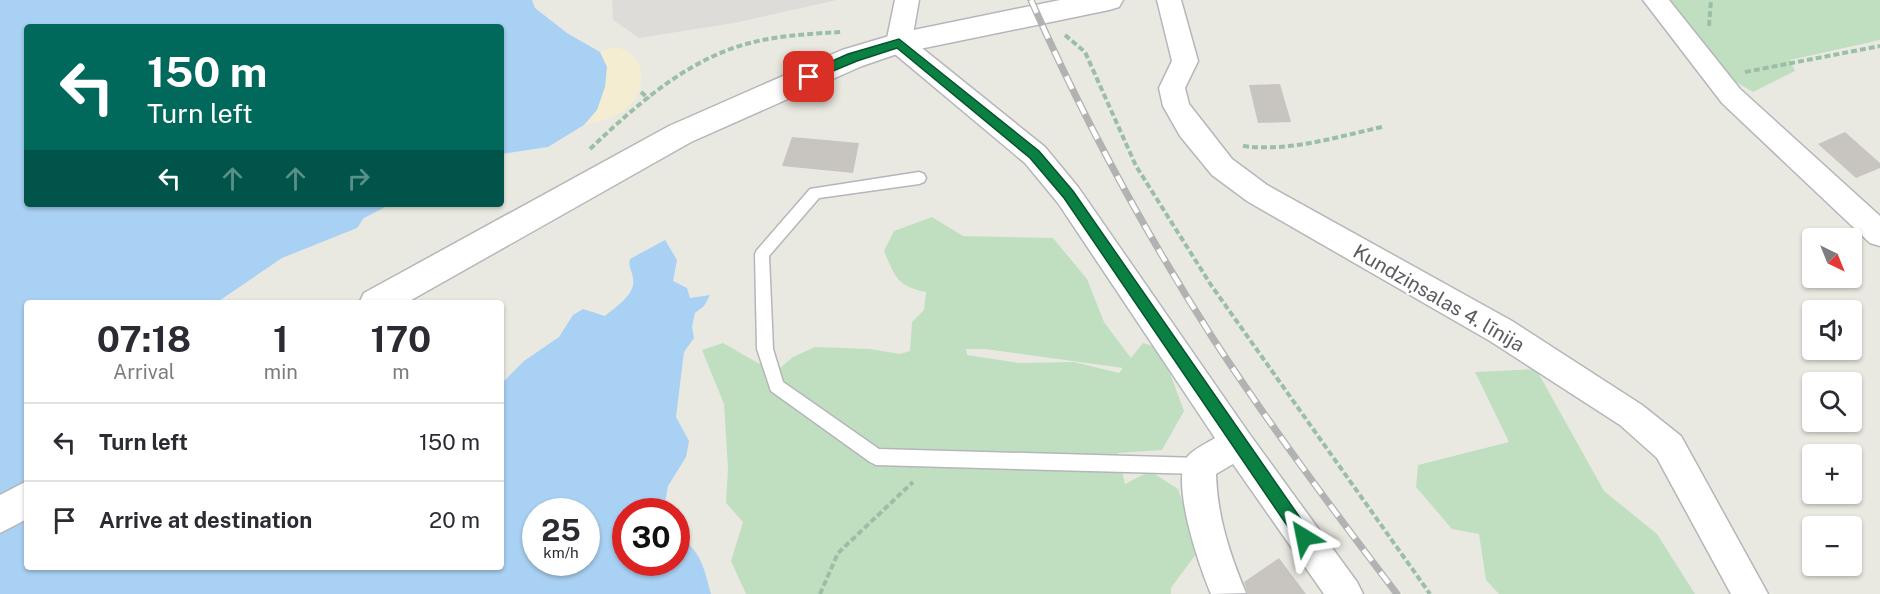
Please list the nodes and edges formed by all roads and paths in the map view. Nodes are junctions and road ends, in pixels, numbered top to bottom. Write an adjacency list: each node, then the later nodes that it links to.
1 (907, 0): 7 (street)
2 (1109, 0): 7 (street)
3 (1169, 0): 27 (street, Kundziņsalas 4. līnija)
4 (1655, 0): 9 (street)
5 (1060, 31): 26 (path)
6 (847, 32): 11 (path)
7 (899, 43): 17 (street); 18 (street)
8 (1880, 46): 9 (path)
9 (1715, 79): 16 (street)
10 (640, 92): 11 (path)
11 (649, 99): 14 (path)
12 (1382, 127): 13 (path)
13 (1235, 145)
14 (587, 153)
15 (920, 178): 19 (lane)
16 (1880, 234)
17 (381, 300)
18 (1237, 443): 20 (street); 25 (street)
19 (937, 459): 20 (lane); 23 (path)
20 (1200, 466): 24 (street)
21 (24, 502): 22 (street)
22 (0, 515)
23 (820, 594)
24 (1228, 594)
25 (1345, 594)
26 (1430, 594)
27 (1750, 594)

